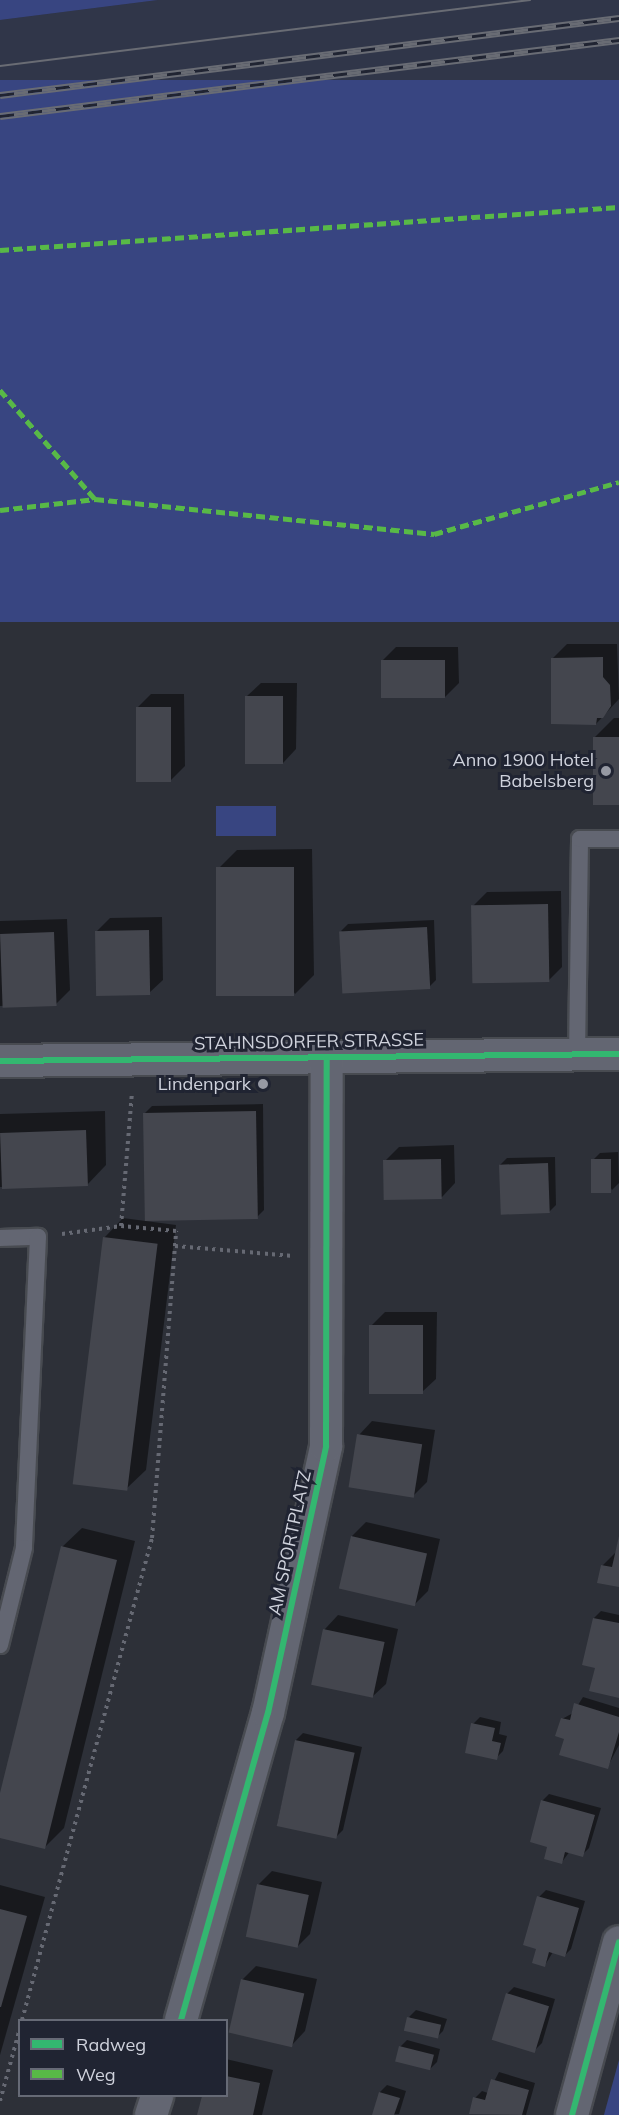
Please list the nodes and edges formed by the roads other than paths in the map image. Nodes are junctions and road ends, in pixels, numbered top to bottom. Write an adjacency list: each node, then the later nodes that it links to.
1 (619, 839): 3 (lane)
2 (619, 1054): 3 (street, STAHNSDORFER STRASSE)
3 (576, 1055): 4 (street, STAHNSDORFER STRASSE)
4 (327, 1057): 5 (street, STAHNSDORFER STRASSE); 9 (street, AM SPORTPLATZ)
5 (0, 1061)
6 (0, 1238): 7 (lane)
7 (0, 1645)
8 (619, 1942): 12 (street)
9 (181, 2019)
10 (157, 2097): 11 (street)
11 (151, 2115)
12 (572, 2115)

